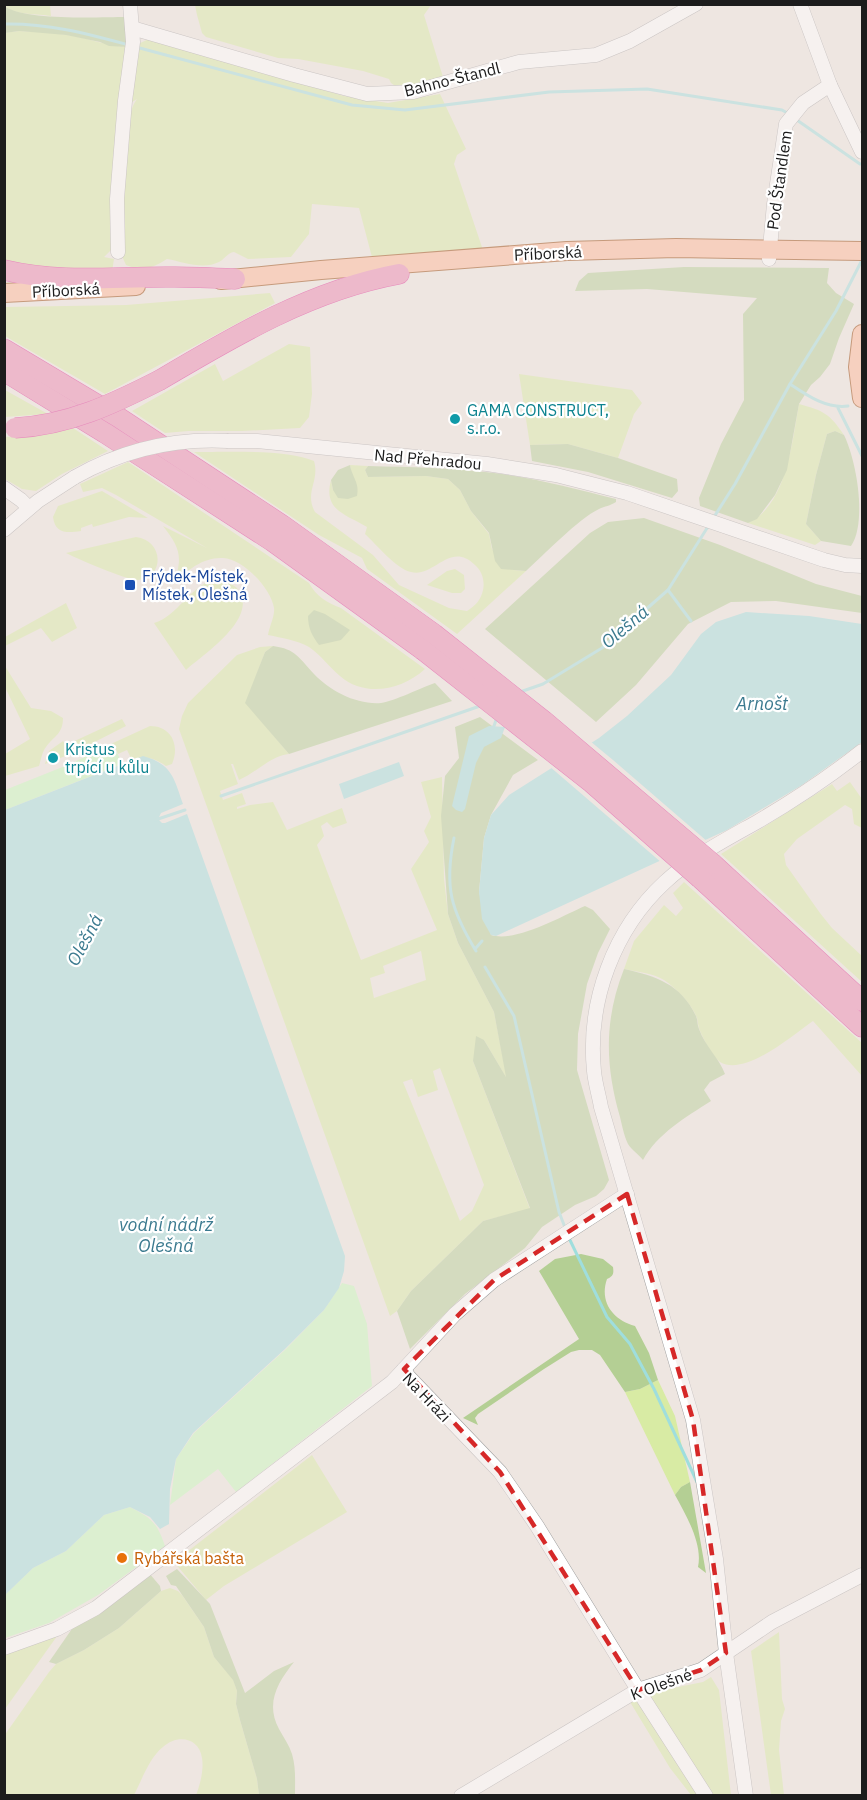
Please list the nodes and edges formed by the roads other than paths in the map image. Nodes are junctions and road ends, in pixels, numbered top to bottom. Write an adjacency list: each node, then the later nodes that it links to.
1 (130, 4): 4 (street)
2 (696, 4): 4 (street, Bahno-Štandl)
3 (800, 4): 5 (street)
4 (132, 27): 8 (street)
5 (830, 85): 6 (street); 9 (street, Pod Štandlem)
6 (862, 152)
7 (862, 251): 10 (main road, Příborská)
8 (118, 252)
9 (769, 254): 10 (main road, Příborská); 13 (main road, Příborská); 14 (main road, Příborská)
10 (806, 254): 11 (main road, Příborská)
11 (862, 260)
12 (4, 270): 14 (highway)
13 (399, 274): 14 (main road, Příborská); 20 (highway, bridge)
14 (235, 279): 15 (main road, Příborská)
15 (4, 293)
16 (862, 334): 19 (main road)
17 (4, 349): 25 (highway)
18 (4, 371): 25 (highway)
19 (862, 398)
20 (10, 428)
21 (4, 488): 22 (street)
22 (29, 508): 23 (street, Nad Přehradou); 24 (street, Nad Přehradou, bridge)
23 (4, 530)
24 (862, 566)
25 (428, 642): 27 (highway, bridge)
26 (862, 751): 30 (street)
27 (706, 871): 28 (highway); 29 (highway)
28 (862, 1001)
29 (862, 1028)
30 (627, 1194): 31 (street); 34 (street)
31 (404, 1369): 33 (street, Na Hrázi); 35 (street, Na Hrázi)
32 (862, 1575): 34 (street, K Olešné)
33 (4, 1648)
34 (726, 1653): 35 (street, K Olešné); 38 (street)
35 (638, 1690): 36 (street, K Olešné); 37 (street, Na Hrázi)
36 (461, 1796)
37 (706, 1796)
38 (746, 1796)

